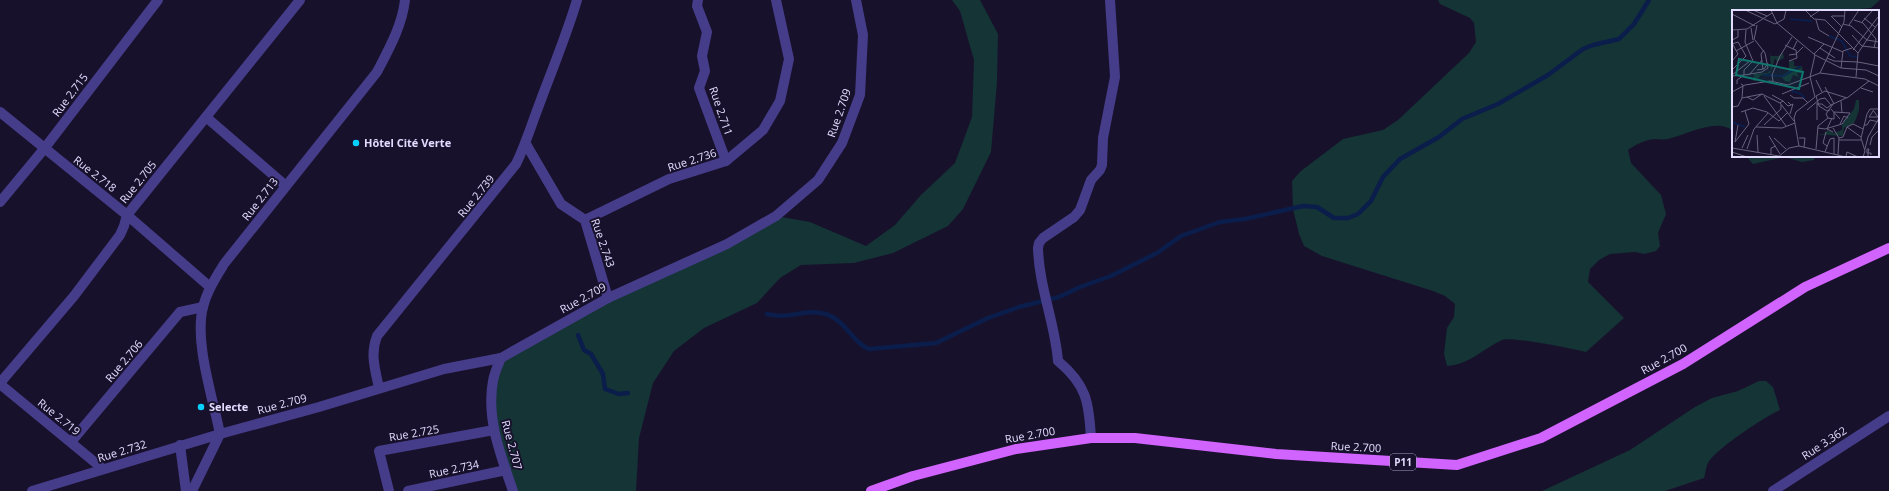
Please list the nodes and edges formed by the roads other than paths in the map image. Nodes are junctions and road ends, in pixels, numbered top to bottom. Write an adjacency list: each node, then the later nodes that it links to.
1 (158, 0): 12 (street, Rue 2.715)
2 (300, 0): 10 (street, Rue 2.705)
3 (405, 0): 14 (street, Rue 2.713)
4 (577, 0): 11 (street, Rue 2.739)
5 (698, 0): 13 (street, Rue 2.711)
6 (776, 0): 13 (street, Rue 2.736)
7 (856, 0): 20 (street, Rue 2.709)
8 (1110, 0): 28 (street)
9 (0, 112): 12 (street, Rue 2.718)
10 (206, 117): 14 (street); 16 (street, Rue 2.705)
11 (526, 144): 17 (street, Rue 2.743); 24 (street, Rue 2.739)
12 (44, 149): 15 (street, Rue 2.715); 16 (street, Rue 2.718)
13 (726, 161): 17 (street, Rue 2.736)
14 (286, 186): 19 (street, Rue 2.713)
15 (0, 202)
16 (126, 215): 19 (street, Rue 2.718); 23 (street, Rue 2.705)
17 (584, 220): 20 (street, Rue 2.743)
18 (1889, 248): 28 (main road, Rue 2.700 / P11)
19 (210, 287): 21 (street, Rue 2.713)
20 (608, 298): 22 (street, Rue 2.709)
21 (203, 308): 27 (street, Rue 2.713); 29 (street, Rue 2.706)
22 (501, 358): 24 (street, Rue 2.709); 26 (street, Rue 2.707)
23 (0, 384): 29 (street, Rue 2.719)
24 (380, 388): 27 (street, Rue 2.709)
25 (1889, 416): 41 (street, Rue 3.362)
26 (494, 430): 32 (street, Rue 2.707); 37 (street, Rue 2.725)
27 (220, 434): 30 (street, Rue 2.732); 36 (street)
28 (1091, 438): 40 (main road, Rue 2.700 / P11)
29 (71, 442): 31 (street, Rue 2.719)
30 (180, 445): 31 (street, Rue 2.732); 35 (street)
31 (103, 469): 33 (street, Rue 2.732)
32 (506, 470): 38 (street, Rue 2.734); 39 (street, Rue 2.707)
33 (43, 489): 34 (street, Rue 2.732)
34 (32, 491)
35 (186, 491)
36 (192, 491)
37 (389, 491)
38 (408, 491)
39 (513, 491)
40 (871, 491)
41 (1773, 491)

